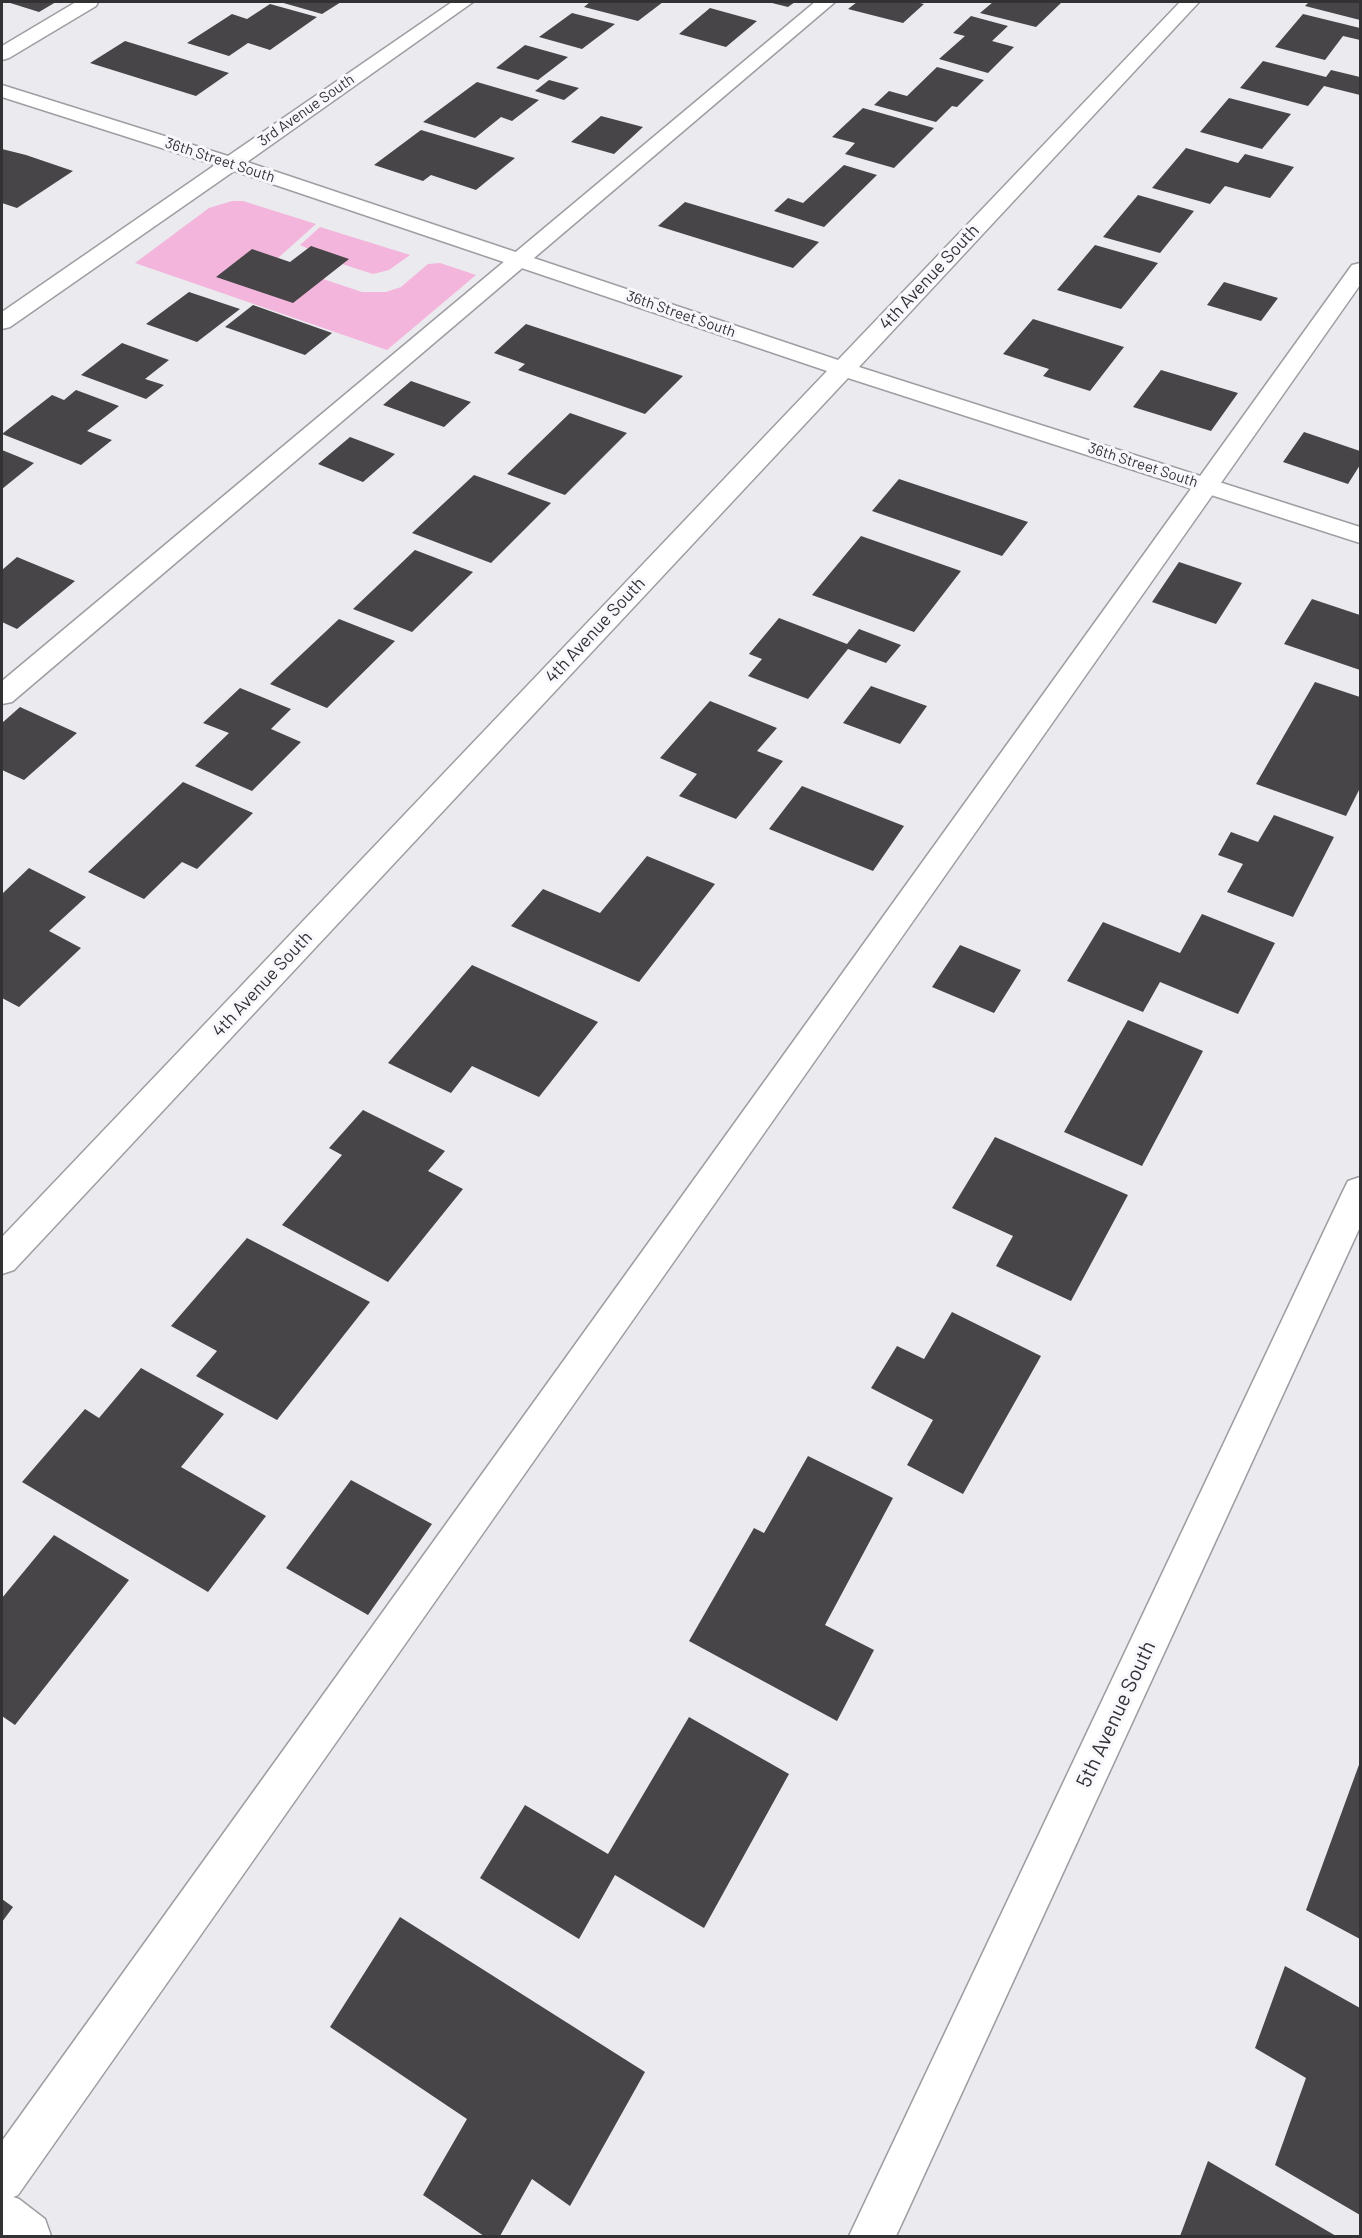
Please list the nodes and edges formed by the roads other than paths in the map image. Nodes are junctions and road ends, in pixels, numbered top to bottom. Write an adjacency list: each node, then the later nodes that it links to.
1 (89, 2): 5 (street)
2 (464, 2): 7 (street, 3rd Avenue South)
3 (826, 2): 8 (street)
4 (1190, 2): 11 (street, 4th Avenue South)
5 (2, 54)
6 (2, 91): 7 (street, 36th Street South)
7 (230, 163): 8 (street, 36th Street South); 10 (street, 3rd Avenue South)
8 (520, 261): 11 (street, 36th Street South); 14 (street)
9 (1360, 270): 12 (street)
10 (2, 322)
11 (843, 369): 12 (street, 36th Street South); 16 (street, 4th Avenue South)
12 (1209, 486): 13 (street, 36th Street South); 17 (street)
13 (1360, 535)
14 (2, 695)
15 (1360, 1191): 20 (street, 5th Avenue South)
16 (2, 1260)
17 (2, 2179)
18 (2, 2216): 19 (street)
19 (28, 2236)
20 (872, 2236)

